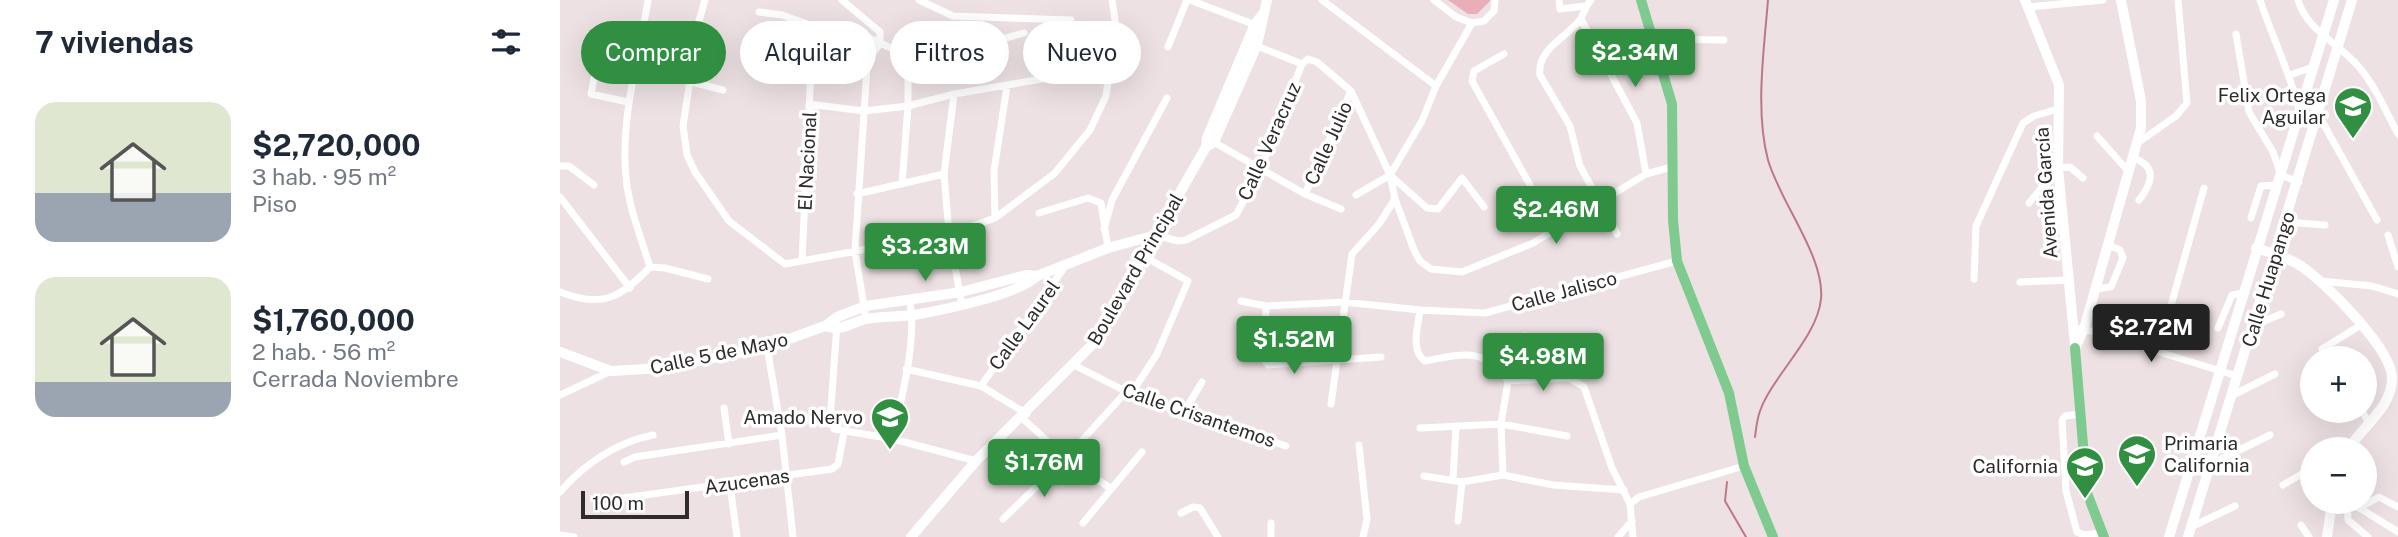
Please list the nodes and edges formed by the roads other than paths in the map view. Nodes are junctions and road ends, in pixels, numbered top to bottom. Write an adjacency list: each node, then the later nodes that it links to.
1 (648, 0): 25 (street)
2 (705, 0): 26 (street)
3 (842, 0): 35 (street)
4 (919, 0): 24 (street)
5 (1112, 0): 95 (street)
6 (1188, 0): 29 (street); 38 (street)
7 (1267, 0): 29 (street, Boulevard Principal)
8 (1322, 0): 52 (street)
9 (1434, 0): 28 (street)
10 (1495, 0): 28 (street)
11 (1641, 0): 32 (main road)
12 (2103, 0): 21 (street)
13 (2121, 0): 68 (street)
14 (2178, 0): 68 (street)
15 (2260, 0): 43 (street)
16 (2298, 0): 31 (street)
17 (2334, 0): 31 (street, Calle Huapango)
18 (2352, 0): 37 (street, Calle Huapango)
19 (1588, 3): 20 (street); 23 (street)
20 (1559, 4)
21 (2027, 4): 61 (street, Avenida García)
22 (759, 12): 27 (street)
23 (1581, 19): 76 (street); 91 (street)
24 (1071, 20)
25 (645, 21)
26 (701, 21)
27 (799, 21)
28 (1472, 23): 52 (street)
29 (1259, 26): 36 (street, Boulevard Principal)
30 (2236, 34): 79 (street)
31 (2323, 34): 37 (street); 42 (street, Calle Huapango)
32 (1653, 39): 33 (street); 71 (main road)
33 (1724, 40)
34 (876, 42): 35 (street)
35 (880, 44): 39 (street); 62 (street)
36 (1252, 44): 41 (street); 67 (street, Boulevard Principal)
37 (2338, 46): 64 (street, Calle Huapango); 65 (street)
38 (1168, 47)
39 (890, 48)
40 (1504, 54): 101 (street)
41 (1302, 64): 54 (street); 72 (street, Calle Veracruz)
42 (2313, 67): 43 (street); 56 (street, Calle Huapango)
43 (2290, 75): 63 (street)
44 (1023, 83): 51 (street)
45 (593, 84): 58 (street)
46 (633, 84): 58 (street)
47 (690, 84): 112 (street)
48 (706, 84): 53 (street)
49 (811, 84): 59 (street, El Nacional)
50 (908, 84): 60 (street)
51 (1007, 86): 55 (street); 95 (street)
52 (1436, 86): 77 (street)
53 (723, 90)
54 (1350, 91): 77 (street); 85 (street, Calle Julio)
55 (954, 94): 60 (street); 75 (street)
56 (2304, 95): 63 (street, Calle Huapango); 64 (street)
57 (1167, 99): 100 (street)
58 (628, 102): 115 (street)
59 (810, 104): 62 (street); 112 (street, El Nacional)
60 (908, 106): 62 (street); 82 (street)
61 (2058, 109): 73 (street, Avenida García); 119 (street)
62 (864, 111): 84 (street)
63 (2299, 111): 79 (street, Calle Huapango)
64 (2318, 114): 80 (street, Calle Huapango); 97 (street)
65 (2398, 134)
66 (2097, 136): 74 (street)
67 (1209, 142): 72 (street); 104 (street, Boulevard Principal)
68 (2139, 142): 69 (street)
69 (2134, 158): 74 (street); 89 (street)
70 (560, 166): 81 (street)
71 (1672, 167): 76 (street); 113 (main road)
72 (1261, 168): 85 (street); 104 (street, Calle Veracruz)
73 (2058, 168): 78 (street); 90 (street); 120 (street, Avenida García)
74 (2129, 172): 106 (street)
75 (944, 174): 82 (street); 102 (street)
76 (1646, 174): 91 (street)
77 (1390, 175): 86 (street); 88 (street); 92 (street)
78 (2083, 178)
79 (2279, 180): 80 (street); 96 (street); 108 (street, Calle Huapango)
80 (2299, 182): 98 (street, Calle Huapango)
81 (594, 184)
82 (902, 184): 84 (street)
83 (2204, 188): 151 (street)
84 (857, 194): 109 (street)
85 (1305, 194): 93 (street)
86 (1356, 195)
87 (560, 197): 123 (street)
88 (1395, 199): 101 (street); 131 (street)
89 (2139, 200)
90 (2029, 203)
91 (1601, 204): 101 (street); 103 (street)
92 (1484, 207)
93 (1341, 209)
94 (1039, 213): 100 (street)
95 (995, 218): 102 (street)
96 (2250, 218)
97 (2377, 220)
98 (2286, 222): 99 (street); 110 (street, Calle Huapango)
99 (2325, 225)
100 (1104, 229): 107 (street)
101 (1555, 230)
102 (949, 234): 109 (street); 126 (street)
103 (1617, 234)
104 (1156, 235): 107 (street, Calle 5 de Mayo); 111 (street, Boulevard Principal)
105 (2388, 235): 116 (street)
106 (2108, 245): 124 (street); 124 (street)
107 (1108, 248): 114 (street, Calle 5 de Mayo)
108 (2256, 248): 110 (street); 127 (street, Calle Huapango)
109 (855, 251): 112 (street); 133 (street)
110 (2275, 254): 121 (street); 142 (street, Calle Huapango)
111 (1144, 257): 154 (street, Boulevard Principal); 164 (street)
112 (802, 261)
113 (1677, 261): 135 (street, Calle Jalisco); 192 (main road)
114 (1066, 265): 117 (street, Calle 5 de Mayo); 163 (street, Calle Laurel)
115 (650, 267): 118 (street); 123 (street)
116 (2398, 267)
117 (1037, 276): 126 (street, Calle 5 de Mayo); 132 (street, Calle 5 de Mayo)
118 (708, 279)
119 (1974, 279)
120 (2070, 280): 122 (street); 143 (street, Avenida García)
121 (2320, 281): 128 (street); 140 (street)
122 (2021, 282)
123 (631, 288): 125 (street)
124 (2095, 289): 143 (street)
125 (560, 292)
126 (961, 292): 130 (street, Calle 5 de Mayo); 132 (street)
127 (2242, 293): 144 (street); 157 (street, Calle Huapango)
128 (2398, 294)
129 (1241, 301): 134 (street, Calle Jalisco)
130 (911, 302): 133 (street, Calle 5 de Mayo); 137 (street)
131 (1345, 302): 134 (street, Calle Jalisco); 135 (street, Calle Jalisco); 153 (street)
132 (962, 304): 137 (street, Calle 5 de Mayo)
133 (866, 306): 138 (street, Calle 5 de Mayo); 139 (street)
134 (1266, 306): 153 (street)
135 (1420, 310): 155 (street)
136 (2281, 314): 142 (street)
137 (912, 315): 139 (street, Calle 5 de Mayo); 156 (street)
138 (837, 317): 141 (street, Calle 5 de Mayo); 145 (street)
139 (866, 319): 145 (street, Calle 5 de Mayo)
140 (2361, 325): 147 (street); 171 (street)
141 (825, 326): 145 (street); 148 (street, Calle 5 de Mayo)
142 (2253, 326): 160 (street, Calle Huapango)
143 (2079, 327): 149 (street, Avenida García); 151 (street)
144 (2218, 328)
145 (836, 330): 177 (street)
146 (1525, 336): 155 (street)
147 (2327, 346)
148 (767, 347): 158 (street, Calle 5 de Mayo); 179 (street)
149 (2075, 348): 170 (main road, Avenida García)
150 (560, 352): 158 (street, Calle 5 de Mayo)
151 (2158, 352): 157 (street)
152 (1381, 357): 153 (street)
153 (1337, 360): 167 (street)
154 (1074, 365): 164 (street, Calle Crisantemos); 172 (street, Boulevard Principal)
155 (1498, 367): 161 (street)
156 (906, 369): 163 (street); 183 (street)
157 (2221, 370): 160 (street); 233 (street, Calle Huapango)
158 (611, 371): 165 (street, Calle 5 de Mayo)
159 (2275, 374): 166 (street)
160 (2237, 376): 166 (street, Calle Huapango)
161 (1508, 381): 174 (street); 202 (street)
162 (1202, 382): 169 (street)
163 (981, 386): 172 (street)
164 (1128, 393): 169 (street, Calle Crisantemos); 188 (street)
165 (560, 395)
166 (2231, 396): 191 (street, Calle Huapango)
167 (1332, 404)
168 (724, 408): 184 (street)
169 (1184, 412): 186 (street, Calle Crisantemos)
170 (2080, 414): 222 (main road, Avenida García); 222 (street)
171 (2377, 414)
172 (1024, 416): 188 (street); 189 (street, Boulevard Principal)
173 (2369, 423): 182 (street)
174 (1501, 424): 175 (street); 181 (street); 194 (street)
175 (1456, 426): 176 (street); 197 (street)
176 (1419, 428)
177 (844, 432): 183 (street); 193 (street, Azucenas)
178 (653, 435): 203 (street)
179 (782, 435): 184 (street); 193 (street)
180 (2270, 435): 191 (street)
181 (1567, 436)
182 (2358, 437)
183 (893, 439): 189 (street)
184 (729, 444): 190 (street)
185 (1359, 444): 229 (street)
186 (1286, 446)
187 (1142, 452): 201 (street)
188 (1066, 458): 201 (street); 213 (street)
189 (976, 461): 226 (street, Boulevard Principal)
190 (624, 462)
191 (2211, 464): 219 (street, Calle Huapango)
192 (1744, 466): 206 (street); 232 (main road)
193 (785, 475): 199 (street, Azucenas); 225 (street)
194 (1503, 475): 198 (street); 202 (street)
195 (2300, 475): 200 (street)
196 (1424, 476): 197 (street)
197 (1453, 480): 198 (street)
198 (1462, 482): 214 (street)
199 (730, 485): 205 (street, Azucenas); 224 (street)
200 (2283, 485)
201 (1110, 488): 216 (street)
202 (1624, 491): 206 (street)
203 (560, 492)
204 (2377, 498): 208 (street)
205 (616, 499)
206 (1630, 504): 215 (street)
207 (2235, 506): 219 (street)
208 (2398, 507)
209 (1181, 513): 227 (street)
210 (2330, 514): 235 (street)
211 (2348, 514): 236 (street)
212 (2369, 514): 220 (street)
213 (1003, 519)
214 (1458, 522)
215 (1632, 522): 230 (street); 231 (street)
216 (1083, 523)
217 (1271, 523): 228 (street)
218 (2301, 525): 234 (street)
219 (2190, 532)
220 (2398, 532)
221 (560, 535): 223 (street)
222 (2103, 535)
223 (574, 537)
224 (737, 537)
225 (793, 537)
226 (911, 537)
227 (1218, 537)
228 (1271, 537)
229 (1363, 537)
230 (1618, 537)
231 (1633, 537)
232 (1773, 537)
233 (2169, 537)
234 (2309, 537)
235 (2326, 537)
236 (2368, 537)

